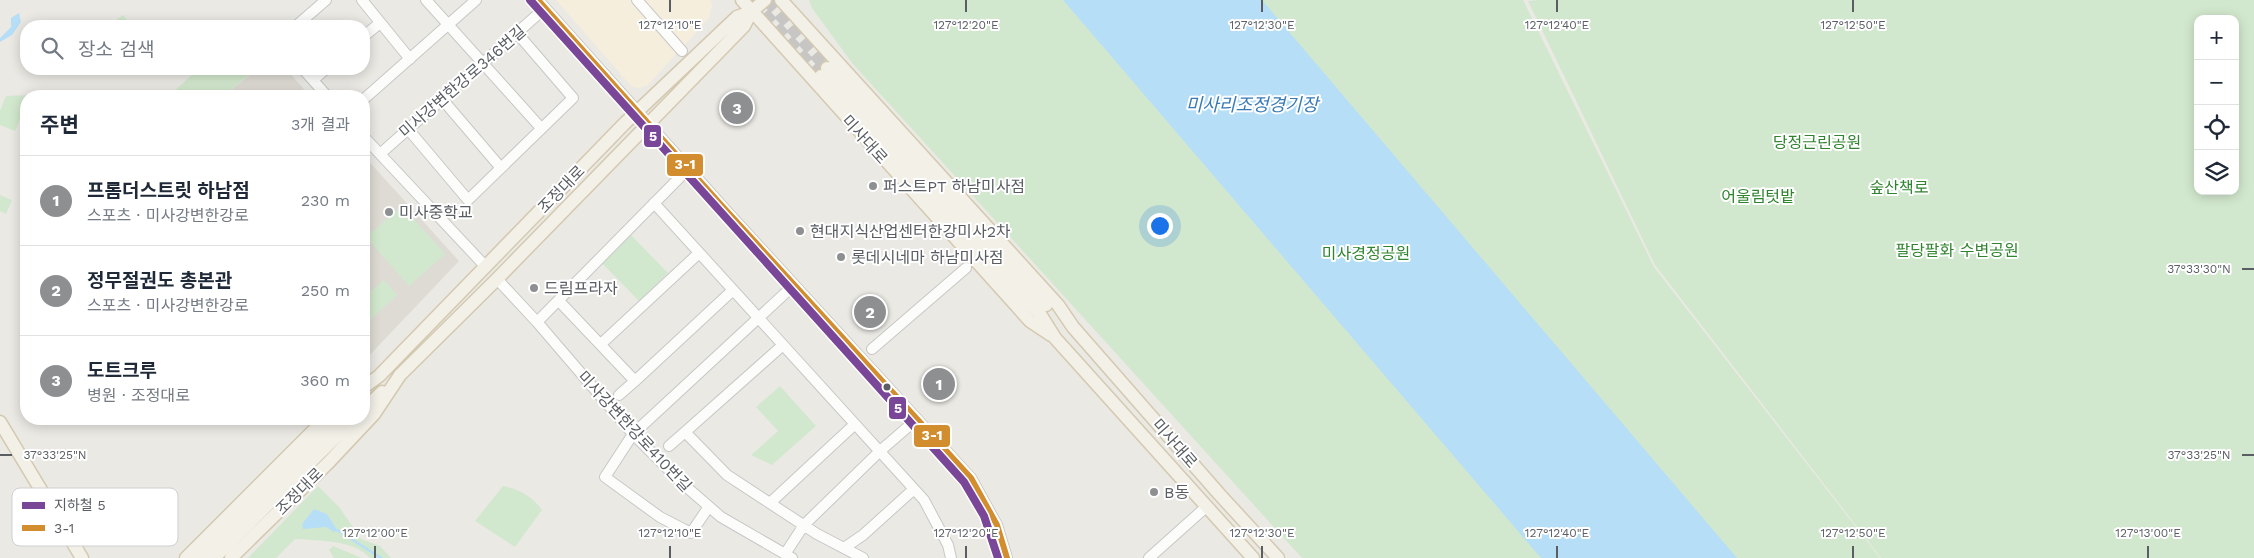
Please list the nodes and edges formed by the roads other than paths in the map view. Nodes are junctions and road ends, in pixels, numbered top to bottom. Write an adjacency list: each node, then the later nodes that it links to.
1 (326, 0): 11 (street)
2 (362, 0): 12 (street)
3 (426, 0): 13 (street)
4 (476, 0): 13 (street)
5 (638, 0): 16 (street)
6 (742, 0): 10 (main road, 미사대로)
7 (764, 0): 10 (main road, 조정대로)
8 (781, 0): 43 (main road, 미사대로)
9 (541, 4): 15 (street, 미사강변한강로346번길); 25 (street)
10 (751, 12): 25 (main road, 조정대로); 26 (main road, 조정대로); 44 (main road, 미사대로)
11 (303, 20)
12 (380, 22): 14 (street); 17 (street)
13 (448, 25): 17 (street); 18 (street)
14 (370, 31)
15 (517, 33): 18 (street, 미사강변한강로346번길); 27 (street)
16 (682, 51)
17 (410, 59): 23 (street)
18 (482, 63): 24 (street, 미사강변한강로346번길); 27 (street)
19 (308, 75): 21 (street)
20 (319, 75): 21 (street)
21 (313, 80): 22 (street)
22 (322, 90)
23 (370, 94)
24 (442, 99): 28 (street, 미사강변한강로346번길); 31 (street)
25 (638, 112): 26 (street); 35 (main road, 조정대로)
26 (648, 123): 32 (street); 37 (main road, 조정대로)
27 (541, 128): 31 (street)
28 (408, 129): 30 (street, 미사강변한강로346번길); 31 (street)
29 (370, 143): 30 (street)
30 (380, 154): 35 (street)
31 (501, 168)
32 (689, 168): 33 (street); 38 (street)
33 (654, 203): 34 (street); 40 (street)
34 (699, 253): 39 (street); 45 (street)
35 (486, 267): 49 (main road, 조정대로)
36 (966, 268): 47 (street)
37 (497, 279): 42 (street, 미사강변한강로410번길); 48 (main road, 조정대로)
38 (794, 285): 41 (street); 56 (street)
39 (733, 290): 41 (street); 50 (street)
40 (560, 301): 42 (street); 45 (street)
41 (758, 318): 46 (street); 64 (street)
42 (537, 322): 64 (street, 미사강변한강로410번길)
43 (1073, 327): 44 (main road, 미사대로); 86 (main road, 미사대로)
44 (1055, 338): 70 (main road, 미사대로)
45 (601, 344): 50 (street)
46 (783, 345): 58 (street); 63 (street)
47 (872, 349)
48 (400, 375): 54 (main road, 조정대로); 55 (main road, 조정대로)
49 (379, 376): 51 (main road, 조정대로); 52 (main road, 조정대로)
50 (635, 381): 53 (street)
51 (370, 383)
52 (370, 386)
53 (619, 395)
54 (370, 403)
55 (370, 418)
56 (917, 419): 66 (street); 83 (street)
57 (0, 422): 67 (main road)
58 (855, 424): 66 (street); 69 (street)
59 (319, 425): 77 (main road, 조정대로)
60 (333, 425): 78 (main road, 조정대로)
61 (348, 425): 79 (main road, 조정대로)
62 (364, 425): 80 (main road, 조정대로)
63 (685, 432): 65 (street); 69 (street)
64 (633, 434): 71 (street, 미사강변한강로410번길); 71 (street)
65 (669, 446)
66 (880, 451): 68 (street); 72 (street)
67 (40, 488)
68 (914, 489): 74 (street); 82 (street)
69 (770, 503): 72 (street)
70 (1206, 507): 84 (street); 85 (main road, 미사대로)
71 (708, 508): 75 (street, 미사강변한강로410번길)
72 (804, 525): 74 (street); 75 (street)
73 (75, 546): 76 (main road)
74 (844, 548): 81 (street)
75 (789, 556)
76 (82, 558)
77 (186, 558)
78 (199, 558)
79 (214, 558)
80 (232, 558)
81 (864, 558)
82 (951, 558)
83 (1007, 558)
84 (1149, 558)
85 (1253, 558)
86 (1278, 558)

